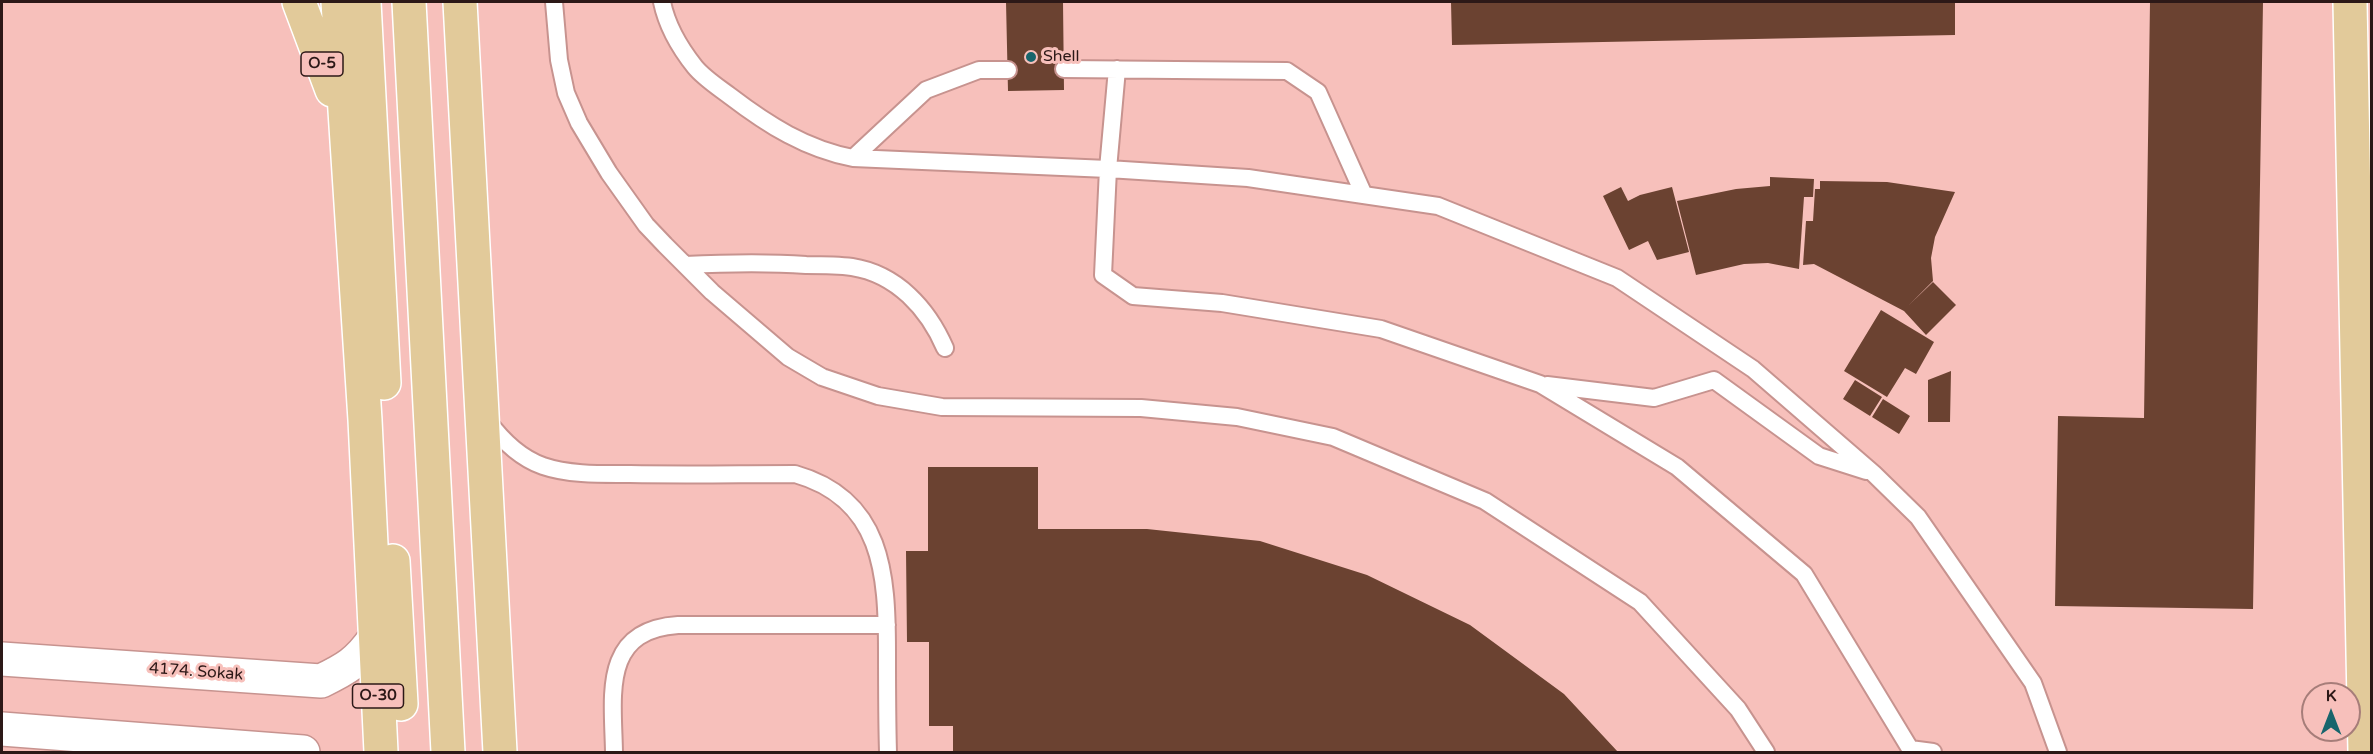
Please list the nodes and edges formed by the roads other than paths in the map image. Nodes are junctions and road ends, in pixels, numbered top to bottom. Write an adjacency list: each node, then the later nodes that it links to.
1 (299, 2): 12 (main road, O-5)
2 (338, 2): 12 (main road)
3 (364, 2): 28 (main road)
4 (409, 2): 29 (main road)
5 (460, 2): 19 (main road)
6 (662, 2): 13 (lane)
7 (2349, 2): 36 (main road)
8 (553, 3): 16 (lane)
9 (1064, 69): 10 (lane)
10 (1117, 69): 14 (lane); 15 (lane)
11 (1008, 70): 13 (lane)
12 (344, 126): 22 (main road)
13 (853, 158): 14 (lane)
14 (1108, 169): 15 (lane); 18 (lane)
15 (1364, 195): 20 (lane)
16 (685, 265): 17 (lane); 33 (lane)
17 (945, 348)
18 (1540, 384): 20 (lane); 25 (lane)
19 (483, 413): 21 (lane); 30 (main road)
20 (1873, 472): 35 (lane)
21 (887, 626): 31 (lane); 32 (lane)
22 (374, 639): 23 (main road, 4174. Sokak); 27 (main road, O-30)
23 (2, 659)
24 (2, 729): 26 (main road)
25 (1911, 751): 34 (lane)
26 (303, 753)
27 (381, 753)
28 (403, 753)
29 (448, 753)
30 (500, 753)
31 (614, 753)
32 (888, 753)
33 (1766, 753)
34 (1933, 753)
35 (2058, 753)
36 (2366, 753)

